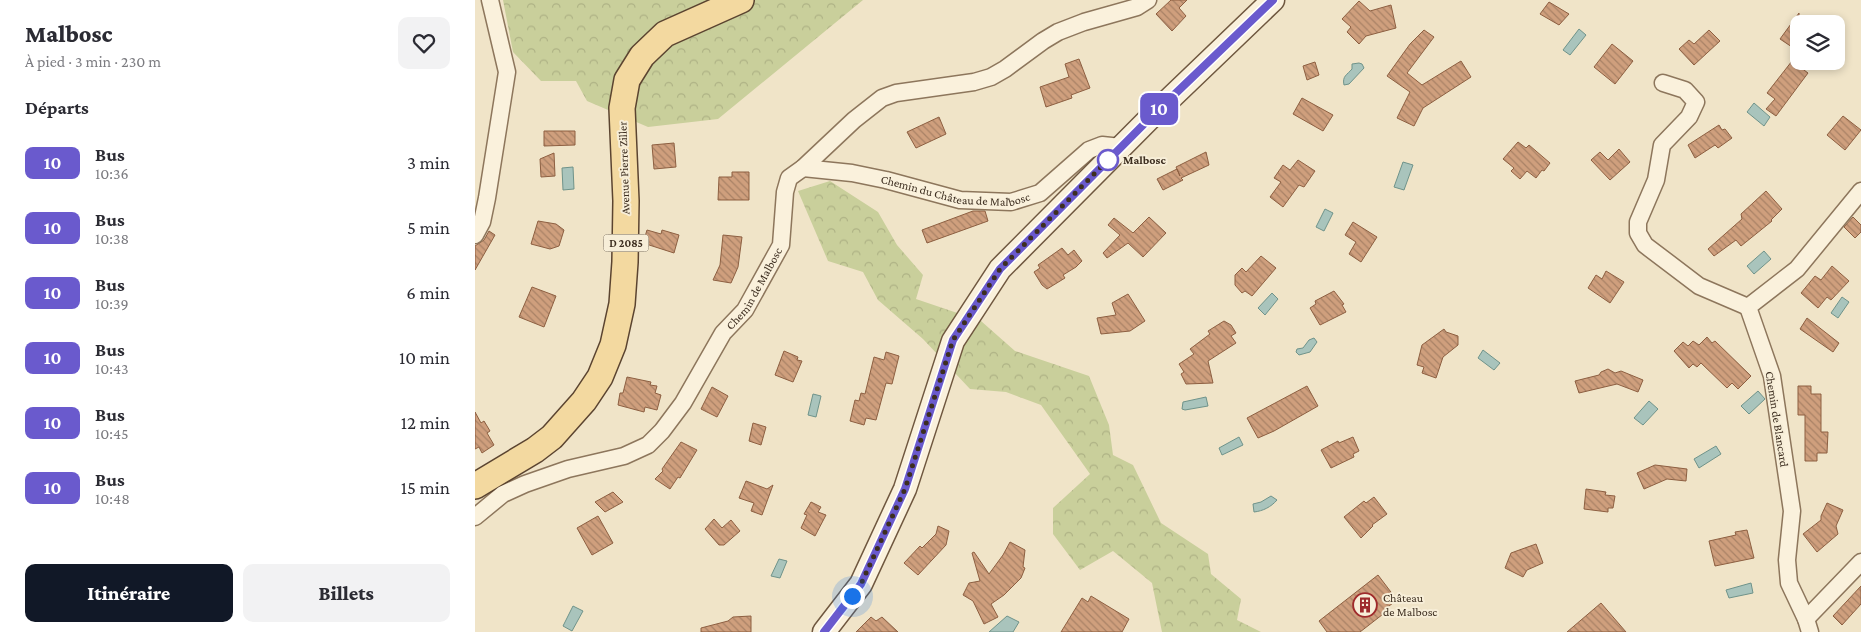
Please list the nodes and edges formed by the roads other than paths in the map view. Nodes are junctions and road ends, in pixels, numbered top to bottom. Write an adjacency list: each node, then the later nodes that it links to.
1 (490, 0): 9 (street)
2 (741, 0): 11 (main road, Avenue Pierre Ziller / D 2085)
3 (1148, 0): 7 (street, Chemin de Malbosc)
4 (1273, 0): 6 (main road)
5 (1663, 83): 10 (street)
6 (1121, 146): 7 (street, Chemin du Château de Malbosc); 15 (main road)
7 (803, 168): 12 (street, Chemin de Malbosc)
8 (1861, 191): 10 (street)
9 (475, 236)
10 (1748, 307): 14 (street, Chemin de Blancard)
11 (475, 486)
12 (475, 517)
13 (1861, 562): 14 (street)
14 (1808, 626)
15 (824, 632)

